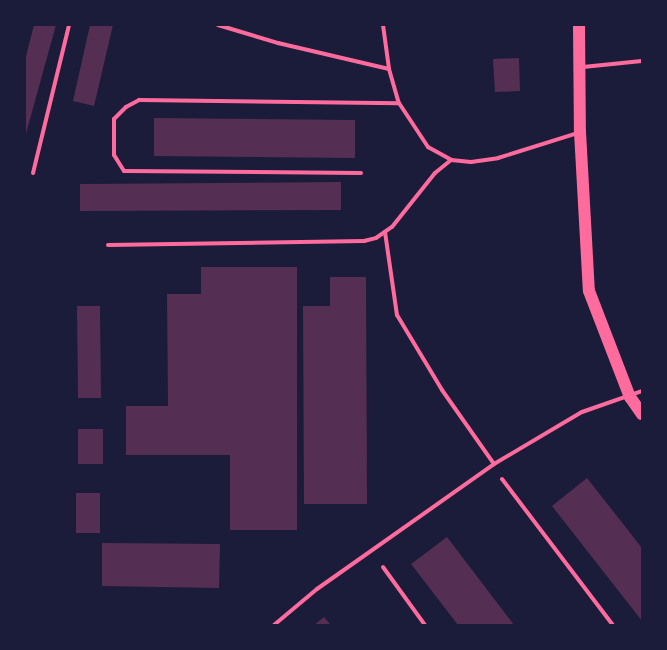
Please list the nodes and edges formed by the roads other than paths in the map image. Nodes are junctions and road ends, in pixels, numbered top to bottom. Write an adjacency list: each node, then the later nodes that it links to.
1 (69, 25): 11 (lane)
2 (218, 25): 7 (lane)
3 (383, 25): 7 (lane)
4 (579, 25): 6 (main road)
5 (642, 61): 6 (lane)
6 (578, 67): 9 (main road)
7 (389, 69): 8 (lane)
8 (399, 103): 10 (lane); 12 (lane)
9 (580, 132): 10 (lane); 15 (main road)
10 (452, 160): 13 (lane)
11 (33, 173)
12 (361, 173)
13 (385, 232): 14 (lane); 17 (lane)
14 (108, 245)
15 (636, 394): 16 (main road); 17 (lane)
16 (642, 414)
17 (494, 464): 20 (lane)
18 (502, 479): 22 (lane)
19 (383, 567): 21 (lane)
20 (274, 625)
21 (425, 625)
22 (613, 625)

